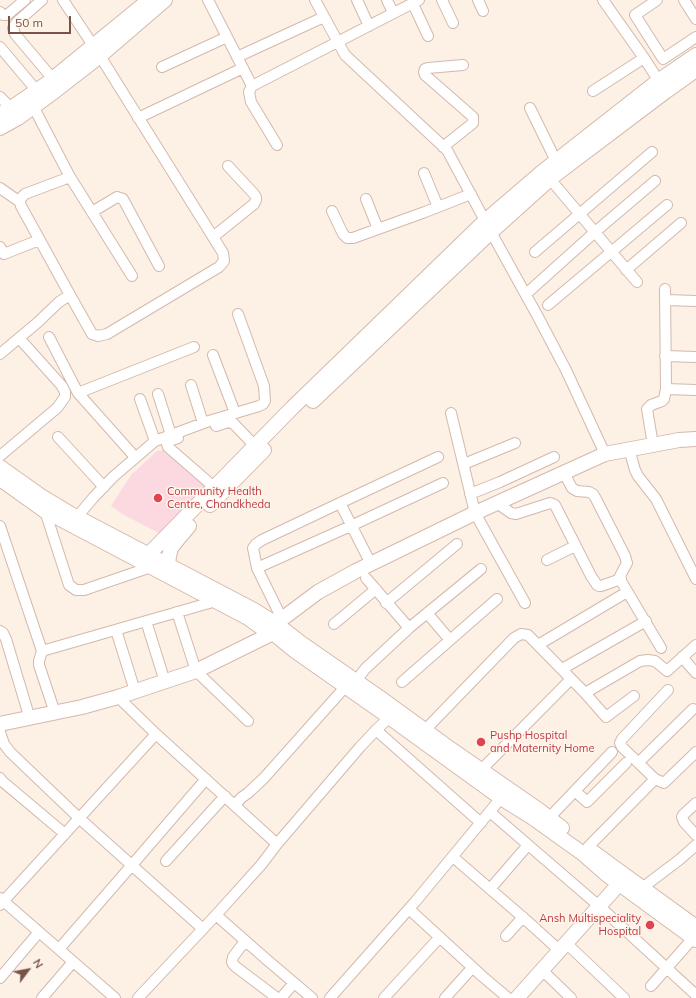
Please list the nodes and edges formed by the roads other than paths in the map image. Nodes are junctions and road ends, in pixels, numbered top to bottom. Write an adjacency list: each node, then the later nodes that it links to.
1 (25, 0): 17 (street)
2 (42, 0): 36 (street)
3 (63, 0): 28 (street)
4 (149, 0): 28 (street)
5 (165, 0): 28 (street)
6 (208, 0): 24 (street)
7 (315, 0): 19 (street)
8 (357, 0): 22 (street)
9 (387, 0): 18 (street)
10 (442, 0): 21 (street)
11 (478, 0): 16 (street)
12 (604, 0): 31 (street)
13 (657, 0): 25 (street)
14 (684, 0): 20 (street)
15 (416, 2): 18 (street); 23 (street)
16 (483, 11)
17 (0, 12)
18 (393, 13): 22 (street)
19 (324, 17): 26 (street); 30 (street)
20 (696, 19)
21 (453, 23)
22 (369, 26): 26 (street)
23 (428, 36)
24 (227, 37): 30 (street); 33 (street)
25 (696, 37)
26 (338, 42): 37 (street); 48 (street)
27 (1, 51): 39 (street)
28 (97, 51): 36 (street); 42 (street); 45 (street)
29 (696, 55): 38 (street)
30 (237, 57): 34 (street)
31 (644, 58): 38 (street); 40 (street)
32 (463, 65): 48 (street)
33 (162, 67)
34 (243, 68): 37 (street); 45 (street)
35 (696, 70): 38 (street)
36 (53, 79): 39 (street)
37 (252, 86): 47 (street)
38 (662, 86): 50 (street); 54 (street)
39 (37, 91): 44 (street)
40 (593, 91)
41 (0, 97): 44 (street)
42 (33, 106): 46 (street); 53 (street)
43 (530, 108): 50 (street)
44 (5, 111)
45 (138, 118): 69 (street)
46 (0, 128)
47 (277, 145)
48 (443, 147): 57 (street)
49 (652, 152): 64 (street)
50 (556, 161): 66 (street)
51 (228, 166): 69 (street)
52 (424, 173): 61 (street)
53 (70, 177): 59 (street); 63 (street)
54 (550, 179): 64 (street); 66 (street)
55 (655, 180): 68 (street)
56 (0, 188): 59 (street)
57 (471, 194): 61 (street); 66 (street)
58 (366, 199): 67 (street)
59 (20, 202): 70 (street)
60 (667, 204): 73 (street)
61 (438, 207): 67 (street)
62 (332, 211): 67 (street)
63 (92, 212): 74 (street); 76 (street)
64 (579, 214): 68 (street); 72 (street)
65 (681, 223): 75 (street)
66 (488, 226): 79 (street); 108 (street); 135 (street)
67 (378, 229)
68 (595, 232): 73 (street); 79 (street)
69 (213, 237): 80 (street)
70 (39, 240): 71 (street); 80 (street)
71 (1, 252)
72 (535, 252)
73 (611, 252): 75 (street); 83 (street)
74 (159, 266)
75 (626, 270): 77 (street)
76 (132, 276)
77 (637, 282)
78 (665, 289): 81 (street)
79 (526, 294): 110 (street)
80 (70, 295): 86 (street)
81 (666, 300): 82 (street); 90 (street)
82 (696, 301)
83 (548, 305)
84 (238, 314): 99 (street)
85 (49, 337): 96 (street)
86 (17, 339): 88 (street); 92 (street); 111 (street)
87 (194, 347): 96 (street)
88 (0, 354)
89 (213, 355): 99 (street)
90 (666, 356): 91 (street); 94 (street)
91 (696, 357)
92 (38, 367)
93 (191, 384): 101 (street)
94 (666, 389): 95 (street); 107 (street)
95 (696, 390)
96 (78, 393): 114 (street)
97 (158, 394): 102 (street)
98 (140, 399): 105 (street)
99 (235, 413): 101 (street)
100 (451, 413): 115 (street)
101 (203, 423): 102 (street)
102 (171, 435): 105 (street)
103 (58, 437): 120 (street)
104 (696, 440): 107 (street)
105 (155, 441): 114 (street)
106 (514, 443): 115 (street)
107 (653, 445): 109 (street)
108 (255, 446): 121 (street); 121 (street)
109 (629, 449): 110 (street); 140 (street)
110 (605, 454): 117 (street)
111 (0, 456)
112 (438, 457): 123 (street)
113 (554, 457): 122 (street)
114 (135, 458): 120 (street)
115 (464, 464): 122 (street)
116 (0, 467): 127 (street)
117 (564, 472): 124 (street); 139 (street)
118 (0, 479): 125 (street)
119 (443, 483): 128 (street)
120 (104, 487): 127 (street)
121 (214, 487): 133 (street)
122 (470, 494): 126 (street)
123 (340, 503): 128 (street); 136 (street)
124 (497, 503): 126 (street); 131 (street)
125 (45, 511): 133 (street); 133 (street)
126 (475, 513): 134 (street); 146 (street)
127 (77, 517): 133 (street)
128 (352, 525): 134 (street); 136 (street)
129 (0, 526): 160 (street)
130 (457, 544): 145 (street)
131 (575, 546): 132 (street); 139 (street)
132 (547, 560)
133 (150, 561): 135 (street); 144 (street)
134 (371, 564): 152 (street)
135 (168, 565): 152 (street)
136 (257, 568): 152 (street)
137 (481, 569): 148 (street)
138 (366, 578): 141 (street)
139 (621, 579): 142 (street)
140 (696, 579)
141 (376, 589): 145 (street); 151 (street)
142 (627, 592): 150 (street); 157 (street)
143 (497, 598): 156 (street)
144 (216, 601): 147 (street); 152 (street)
145 (386, 603): 153 (street)
146 (524, 603)
147 (177, 612): 149 (street); 163 (street)
148 (427, 613): 153 (street); 156 (street)
149 (146, 621): 154 (street); 166 (street)
150 (646, 621): 159 (street); 162 (street)
151 (334, 624)
152 (278, 626): 163 (street); 168 (street)
153 (409, 628): 168 (street)
154 (116, 630): 160 (street); 170 (street)
155 (0, 631): 177 (street)
156 (450, 640): 167 (street)
157 (538, 645): 162 (street); 181 (street)
158 (696, 645): 161 (street)
159 (661, 648)
160 (42, 651): 175 (street)
161 (682, 657): 164 (street); 171 (street)
162 (562, 669): 165 (street)
163 (196, 671): 166 (street); 178 (street)
164 (696, 673)
165 (571, 679): 171 (street); 189 (street)
166 (165, 682): 170 (street)
167 (402, 682)
168 (351, 684): 176 (street); 197 (street)
169 (668, 690): 187 (street)
170 (135, 691): 173 (street)
171 (585, 693): 172 (street)
172 (634, 696)
173 (118, 697): 175 (street); 183 (street)
174 (693, 709): 187 (street)
175 (55, 713): 177 (street)
176 (393, 714): 180 (street); 181 (street); 195 (street)
177 (30, 719): 179 (street)
178 (248, 721)
179 (0, 724)
180 (376, 730): 201 (street); 204 (street)
181 (425, 730): 189 (street)
182 (0, 732): 184 (street)
183 (156, 734): 191 (street); 199 (street)
184 (2, 747): 199 (street)
185 (612, 752): 193 (street)
186 (696, 752): 192 (street)
187 (638, 762): 192 (street)
188 (626, 763): 193 (street)
189 (481, 770): 200 (street)
190 (0, 778): 202 (street)
191 (206, 779): 194 (street); 210 (street)
192 (655, 779): 206 (street)
193 (575, 791): 200 (street)
194 (225, 796): 197 (street); 209 (street)
195 (501, 798): 198 (street); 211 (street)
196 (696, 803): 203 (street)
197 (235, 805): 204 (street)
198 (490, 812): 201 (street); 205 (street)
199 (79, 818): 202 (street); 210 (street)
200 (549, 818): 206 (street)
201 (481, 822): 208 (street)
202 (65, 834): 214 (street)
203 (696, 835)
204 (277, 844): 217 (street)
205 (528, 845): 213 (street); 215 (street)
206 (588, 847): 211 (street)
207 (694, 851): 212 (street)
208 (453, 857): 213 (street); 216 (street)
209 (166, 861)
210 (132, 865): 219 (street); 226 (street)
211 (622, 880): 212 (street); 215 (street); 221 (street)
212 (642, 888): 221 (street)
213 (490, 889): 218 (street)
214 (1, 901): 220 (street)
215 (598, 906): 225 (street); 229 (street)
216 (409, 909): 223 (street); 241 (street)
217 (216, 915): 219 (street); 224 (street)
218 (522, 917): 222 (street); 225 (street)
219 (203, 929): 237 (street)
220 (39, 932): 226 (street); 231 (street)
221 (695, 935): 229 (street)
222 (506, 936)
223 (440, 937): 228 (street); 242 (street)
224 (245, 941): 232 (street); 238 (street)
225 (563, 947): 230 (street); 246 (street)
226 (58, 949): 227 (street)
227 (73, 962): 235 (street); 236 (street)
228 (472, 968): 243 (street); 244 (street)
229 (667, 968): 233 (street); 234 (street)
230 (542, 970): 244 (street); 245 (street)
231 (0, 978)
232 (294, 983): 239 (street); 240 (street)
233 (651, 986)
234 (696, 995)
235 (42, 998)
236 (115, 998)
237 (138, 998)
238 (277, 998)
239 (281, 998)
240 (312, 998)
241 (330, 998)
242 (384, 998)
243 (446, 998)
244 (515, 998)
245 (571, 998)
246 (624, 998)

